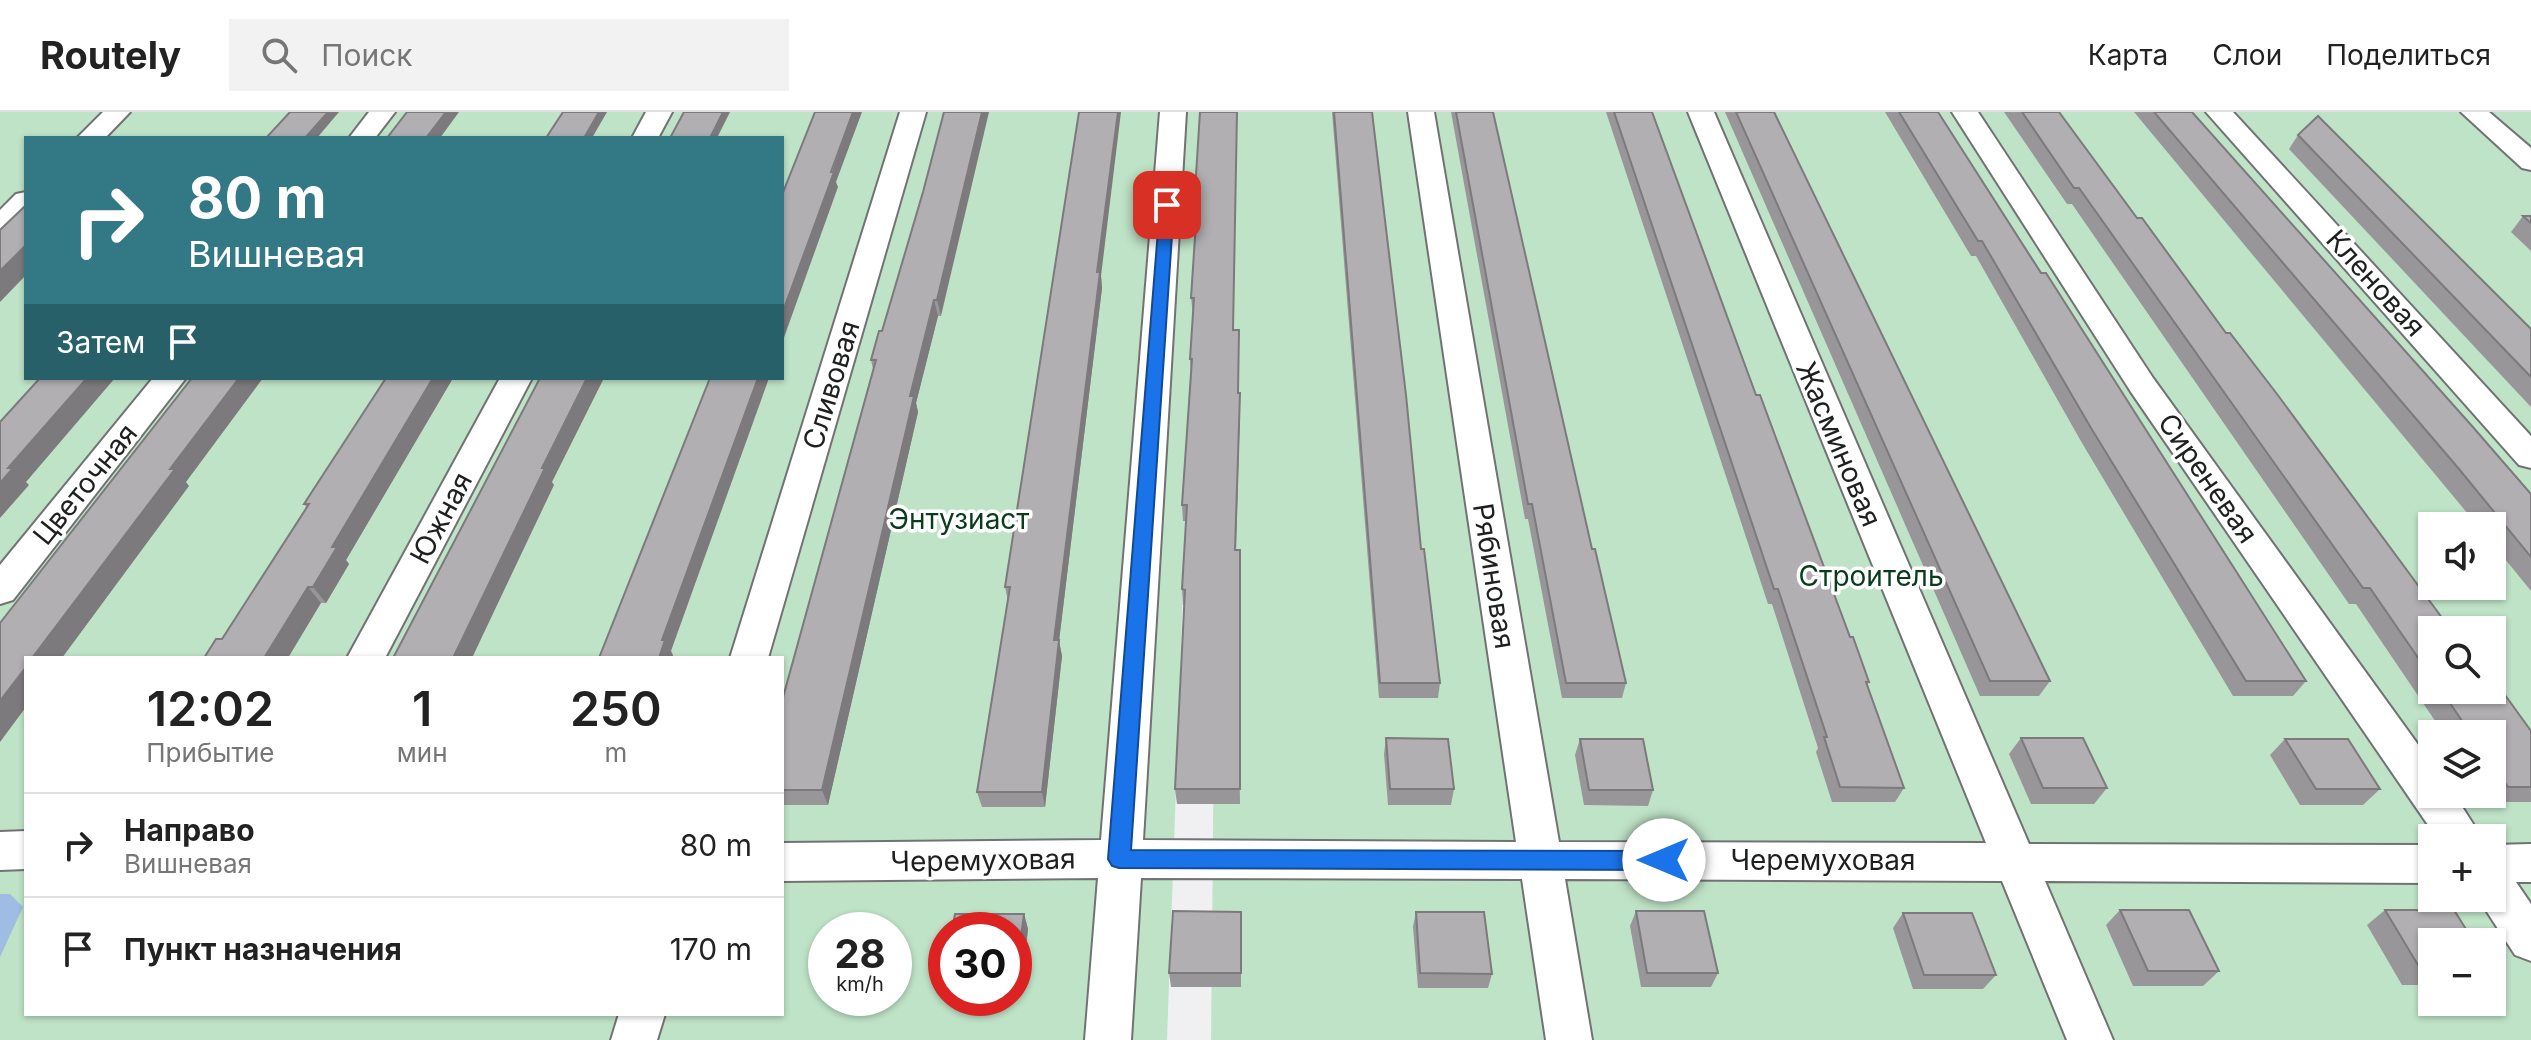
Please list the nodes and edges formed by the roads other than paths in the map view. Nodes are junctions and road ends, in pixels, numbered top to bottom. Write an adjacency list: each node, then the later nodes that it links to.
1 (117, 112): 11 (street)
2 (382, 112): 12 (street)
3 (659, 112): 13 (street)
4 (913, 112): 22 (street, Сливовая)
5 (1173, 112): 26 (street)
6 (1421, 112): 27 (street, Рябиновая)
7 (1701, 112): 28 (street, Жасминовая)
8 (1965, 112): 23 (street, Сиреневая)
9 (2219, 112): 19 (street, Кленовая)
10 (2474, 112): 14 (street)
11 (92, 136)
12 (364, 136)
13 (646, 136)
14 (2531, 162)
15 (24, 202): 16 (street)
16 (0, 226)
17 (168, 380): 20 (street, Цветочная)
18 (515, 380): 21 (street, Южная)
19 (2531, 457)
20 (0, 590)
21 (367, 656)
22 (750, 656)
23 (2451, 824)
24 (24, 850): 25 (street)
25 (0, 851)
26 (1119, 859): 27 (street, Черемуховая); 29 (street, Черемуховая); 37 (street)
27 (1538, 860): 28 (street, Черемуховая); 38 (street, Рябиновая)
28 (2012, 861): 31 (street, Черемуховая); 39 (street, Жасминовая)
29 (784, 862)
30 (2531, 863): 32 (street)
31 (2418, 864)
32 (2506, 864)
33 (2506, 904): 34 (street)
34 (2531, 941)
35 (641, 1016): 36 (street)
36 (634, 1040)
37 (1108, 1040)
38 (1569, 1040)
39 (2090, 1040)

